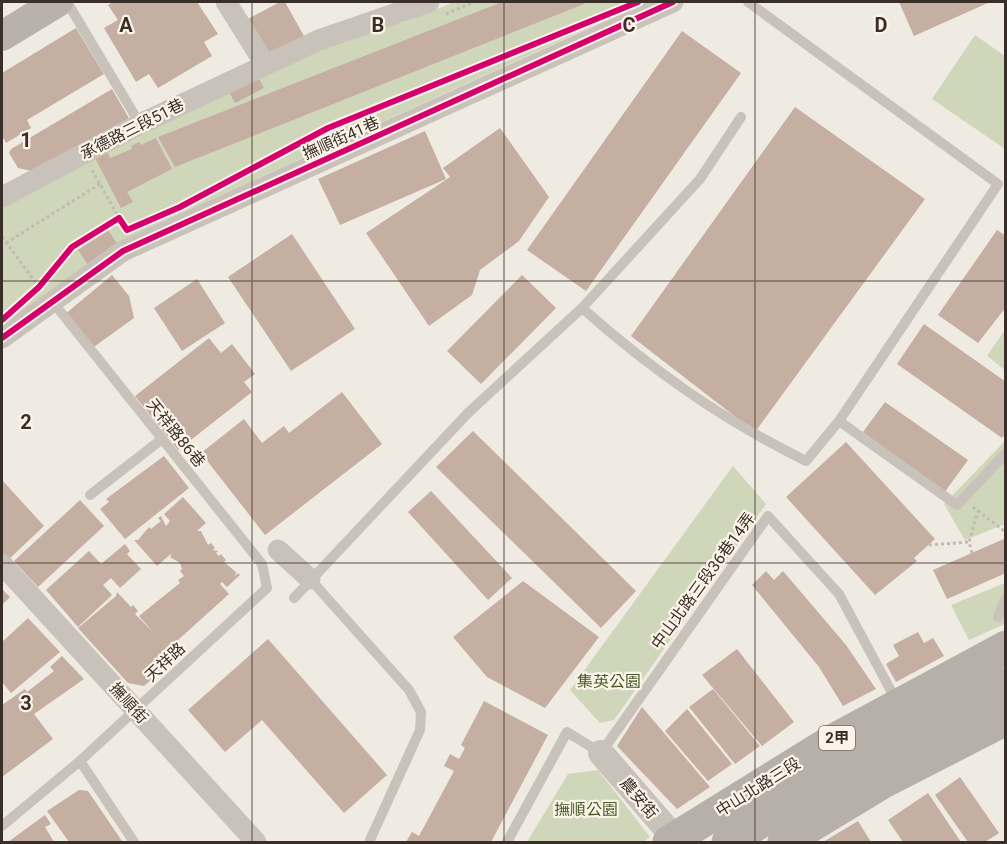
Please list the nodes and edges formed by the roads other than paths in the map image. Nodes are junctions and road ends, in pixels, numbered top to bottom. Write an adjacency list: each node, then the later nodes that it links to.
1 (58, 2): 7 (main road)
2 (67, 2): 10 (lane)
3 (226, 2): 8 (street)
4 (429, 2): 8 (street, 承德路三段51巷)
5 (673, 2): 13 (street, 撫順街41巷)
6 (748, 2): 11 (lane)
7 (2, 36)
8 (265, 64): 10 (street, 承德路三段51巷)
9 (741, 117): 14 (lane)
10 (140, 123): 12 (street, 承德路三段51巷)
11 (1002, 186): 16 (lane)
12 (2, 197)
13 (46, 294): 15 (street, 撫順街41巷); 17 (lane, 天祥路86巷)
14 (582, 308): 16 (lane); 22 (lane)
15 (2, 338)
16 (839, 421): 18 (lane)
17 (162, 439): 19 (lane); 23 (lane, 天祥路86巷)
18 (1005, 453)
19 (90, 495)
20 (278, 550): 22 (street)
21 (2, 564): 29 (street, 撫順街)
22 (310, 579): 24 (lane); 34 (lane)
23 (267, 588): 29 (lane, 天祥路)
24 (294, 598)
25 (1005, 598): 26 (lane)
26 (1002, 632): 28 (main road, 中山北路三段 / 2甲)
27 (1005, 684): 39 (main road, 中山北路三段 / 2甲)
28 (899, 704): 31 (lane, 中山北路三段36巷14弄); 35 (main road, 中山北路三段 / 2甲)
29 (135, 710): 32 (lane, 天祥路); 37 (street, 撫順街)
30 (1005, 719): 40 (main road)
31 (601, 753): 35 (street, 農安街); 38 (lane)
32 (80, 761): 33 (lane, 天祥路); 36 (lane)
33 (2, 826)
34 (370, 840)
35 (674, 841)
36 (134, 843)
37 (256, 843)
38 (507, 843)
39 (728, 843)
40 (784, 843)

